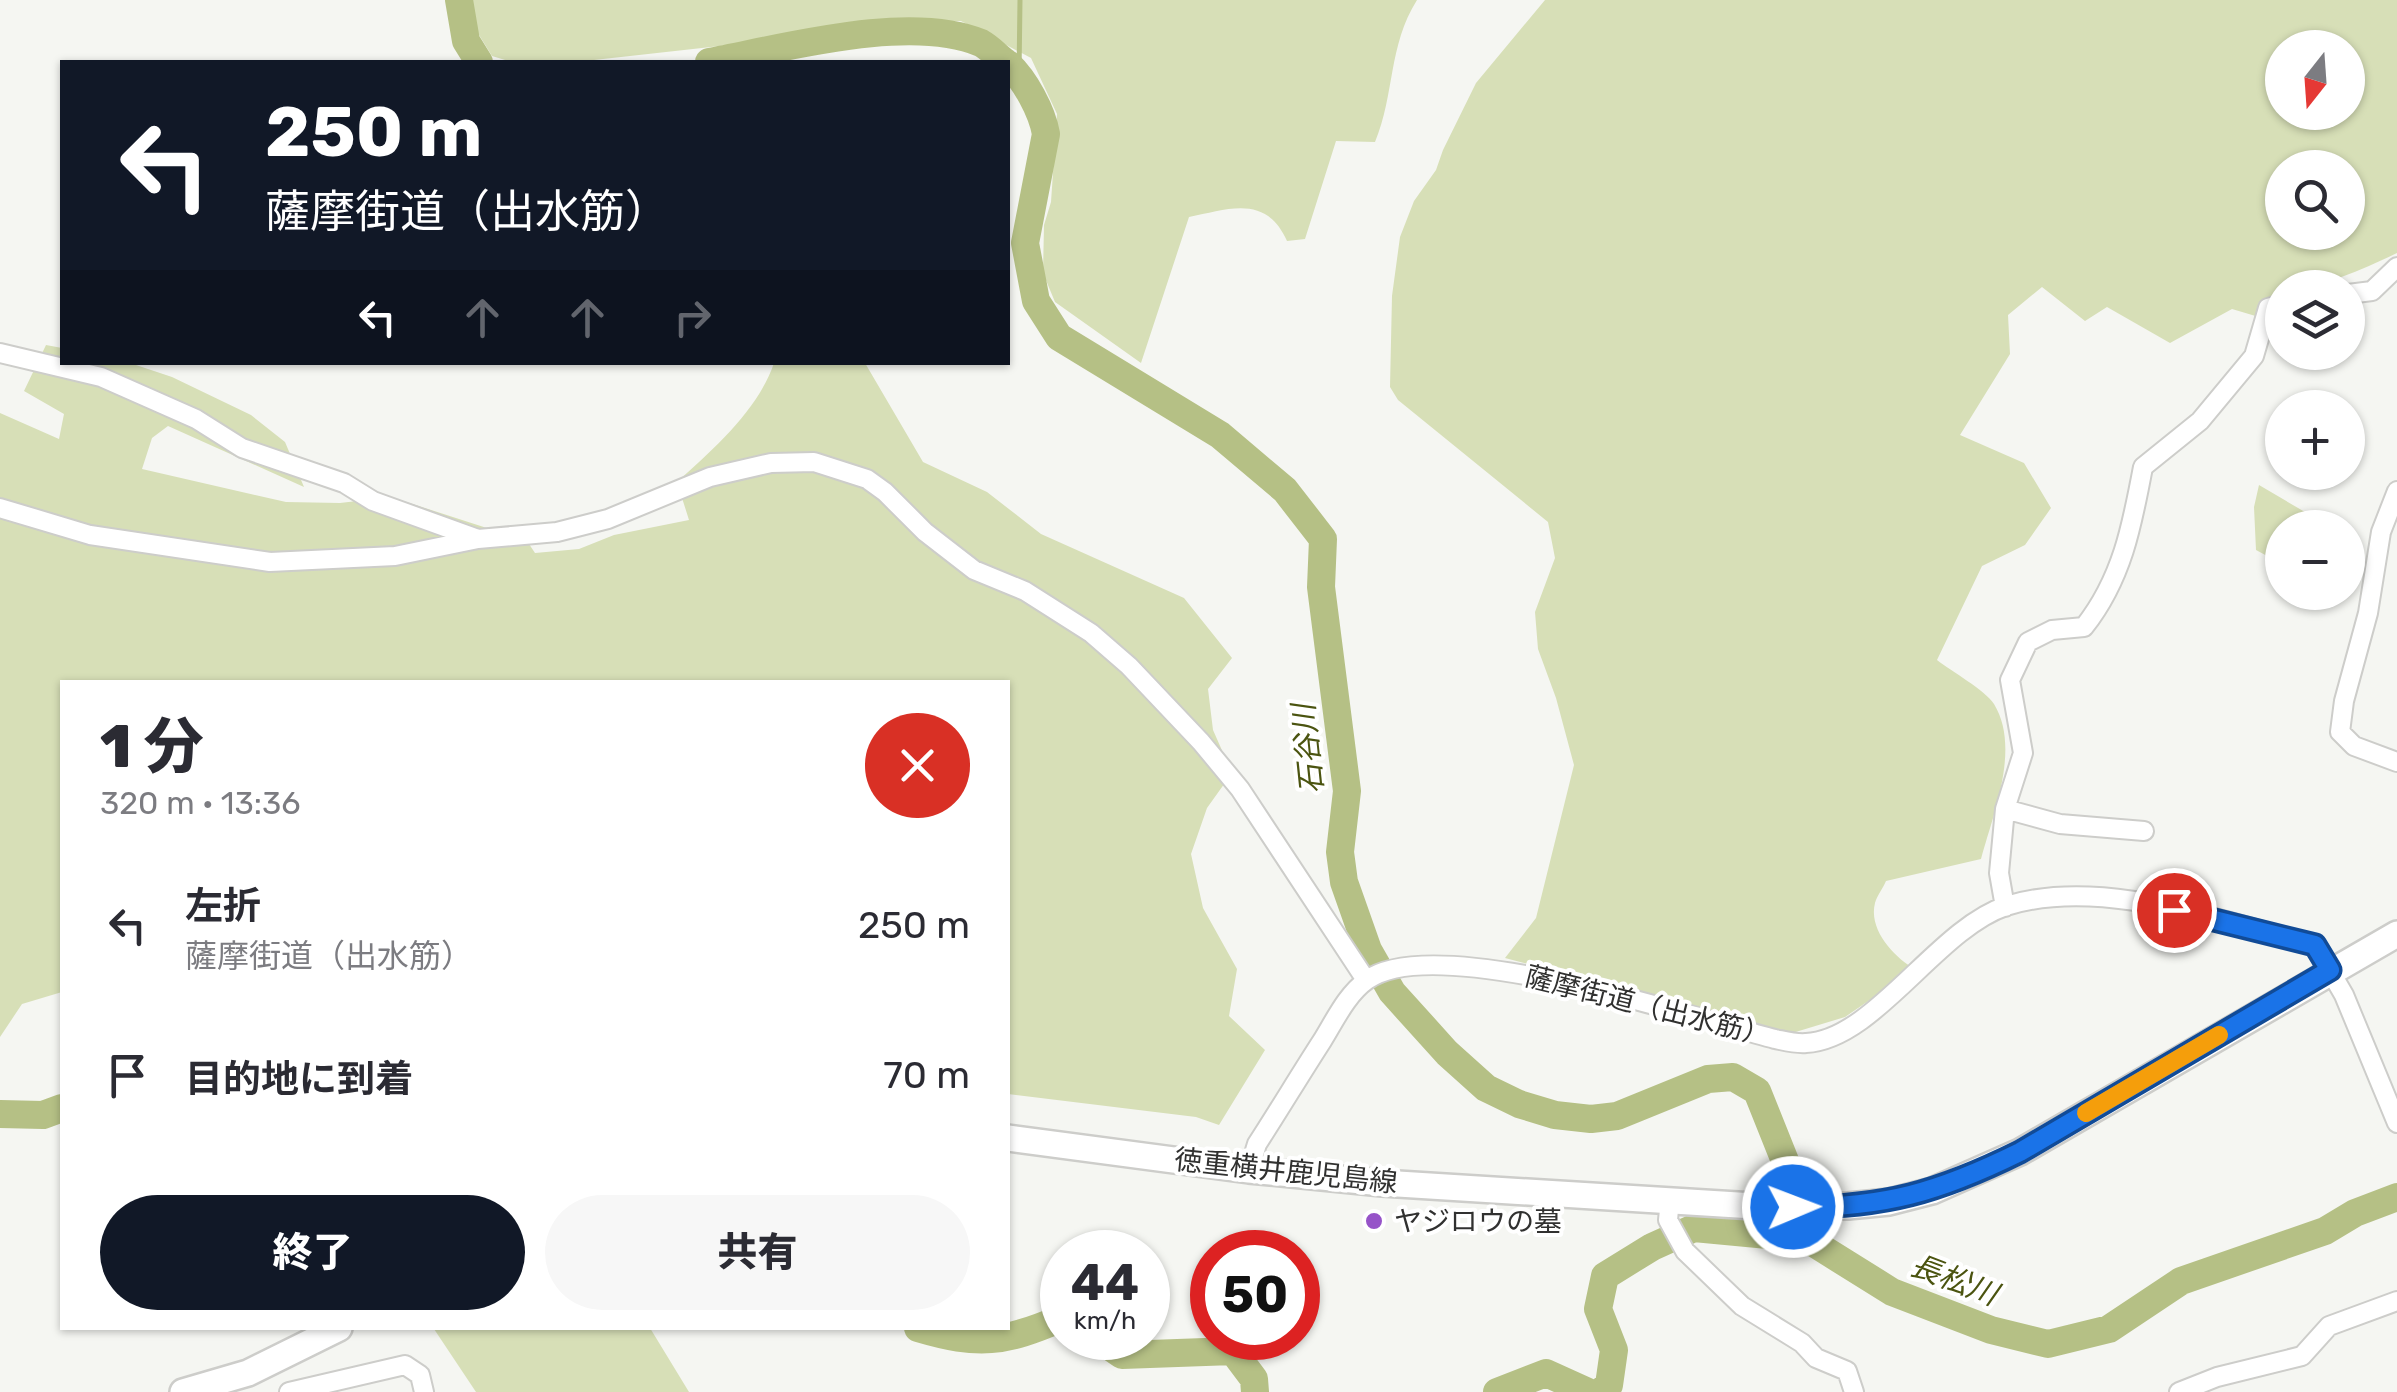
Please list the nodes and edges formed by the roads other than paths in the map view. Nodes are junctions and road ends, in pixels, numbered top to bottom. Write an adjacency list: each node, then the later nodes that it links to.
1 (2397, 267): 2 (street)
2 (2365, 291)
3 (2265, 318): 9 (street)
4 (0, 353): 7 (street)
5 (2397, 491): 8 (street)
6 (0, 508): 7 (street)
7 (478, 539): 14 (street)
8 (2397, 762)
9 (2004, 809): 10 (street); 11 (street)
10 (2144, 831)
11 (2004, 907): 13 (street, 薩摩街道（出水筋）); 14 (street, 薩摩街道（出水筋）)
12 (2397, 934): 13 (main road, 徳重横井鹿児島線)
13 (2330, 970): 15 (street); 18 (main road, 徳重横井鹿児島線)
14 (1366, 980): 17 (street, 薩摩街道（出水筋）)
15 (2397, 1123)
16 (1010, 1138): 17 (main road, 徳重横井鹿児島線)
17 (1249, 1170): 18 (main road, 徳重横井鹿児島線)
18 (1674, 1222): 25 (street)
19 (2397, 1301): 26 (street)
20 (335, 1330): 21 (main road)
21 (219, 1388): 22 (main road)
22 (183, 1392)
23 (289, 1392): 24 (street)
24 (424, 1392)
25 (1854, 1392)
26 (2178, 1392)

